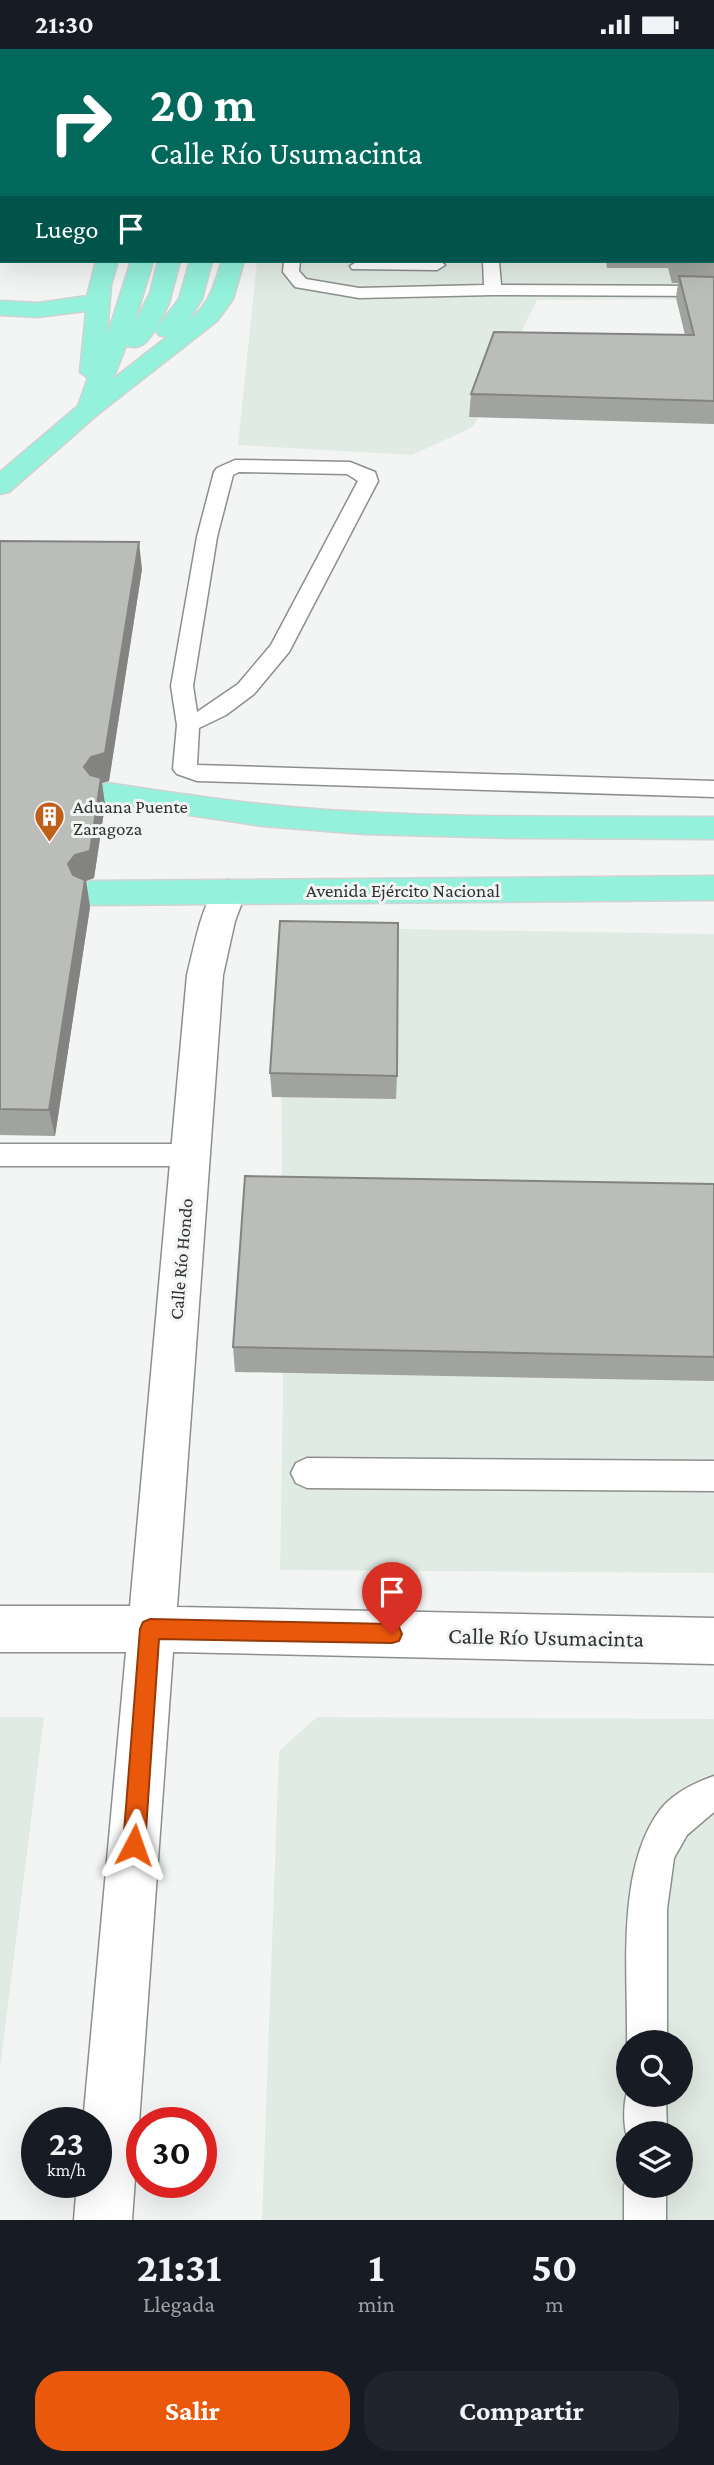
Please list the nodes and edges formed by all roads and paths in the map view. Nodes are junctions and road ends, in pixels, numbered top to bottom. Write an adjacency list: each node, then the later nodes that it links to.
1 (107, 263): 14 (main road)
2 (141, 263): 16 (main road)
3 (169, 263): 16 (main road)
4 (201, 263): 16 (main road)
5 (232, 263): 16 (main road)
6 (292, 263): 13 (lane)
7 (358, 263): 8 (lane); 13 (lane)
8 (437, 263): 12 (lane)
9 (491, 263): 10 (lane)
10 (493, 290): 11 (lane); 12 (lane)
11 (714, 291)
12 (437, 292): 13 (lane)
13 (359, 293)
14 (98, 302): 15 (main road); 16 (main road)
15 (0, 308)
16 (89, 409): 17 (main road)
17 (0, 486)
18 (188, 725): 18 (lane); 19 (lane)
19 (714, 789)
20 (107, 794): 21 (main road)
21 (714, 828)
22 (714, 888): 23 (main road, Avenida Ejército Nacional)
23 (229, 892): 24 (main road, Avenida Ejército Nacional); 26 (street, Calle Río Hondo)
24 (92, 893)
25 (0, 1155): 26 (lane)
26 (190, 1155): 30 (street, Calle Río Hondo)
27 (307, 1473): 28 (lane)
28 (714, 1476)
29 (0, 1629): 30 (street, Calle Río Usumacinta)
30 (150, 1629): 31 (street, Calle Río Usumacinta); 35 (street, Calle Río Hondo)
31 (714, 1641)
32 (714, 1794): 33 (lane)
33 (647, 2030)
34 (645, 2198): 36 (lane)
35 (103, 2220)
36 (645, 2220)

